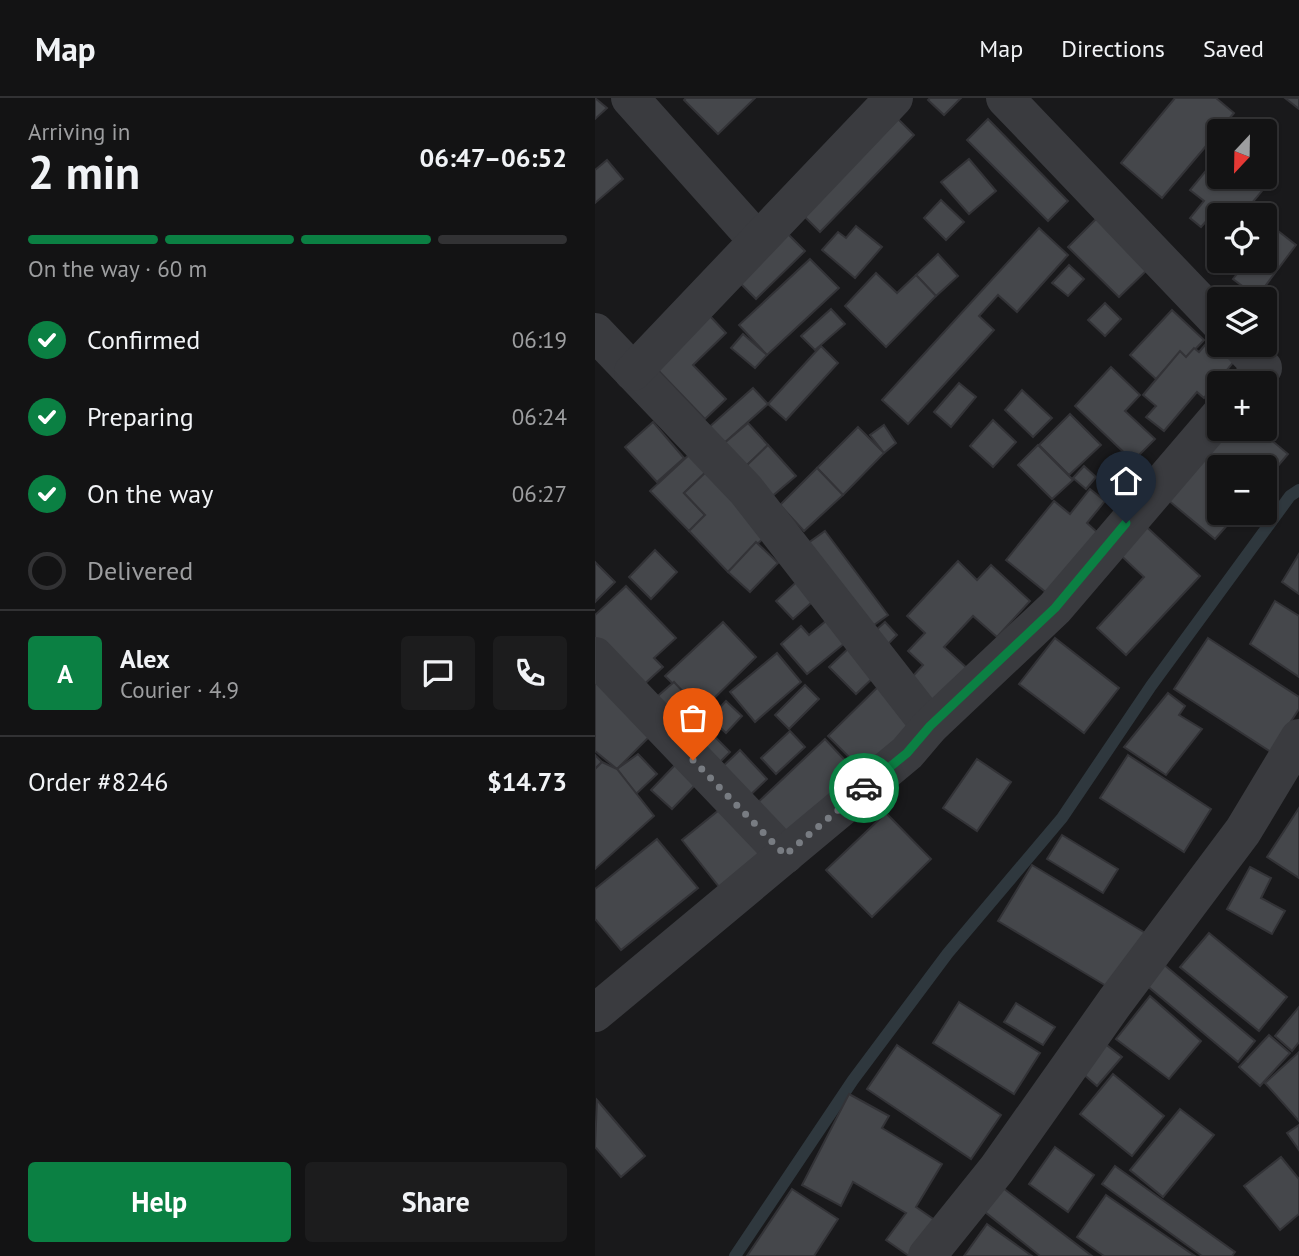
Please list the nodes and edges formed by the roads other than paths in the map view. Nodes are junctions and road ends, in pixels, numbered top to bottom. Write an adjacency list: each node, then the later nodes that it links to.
1 (631, 98): 4 (street)
2 (894, 98): 4 (street)
3 (1005, 98): 5 (street)
4 (757, 240): 9 (street)
5 (1207, 309)
6 (595, 332): 9 (street)
7 (1252, 357): 8 (street)
8 (1260, 371)
9 (633, 372): 12 (street)
10 (1207, 430): 12 (street)
11 (595, 656): 14 (street)
12 (930, 726): 14 (street)
13 (1299, 738): 16 (street)
14 (785, 855): 15 (street)
15 (595, 1013)
16 (927, 1256)

